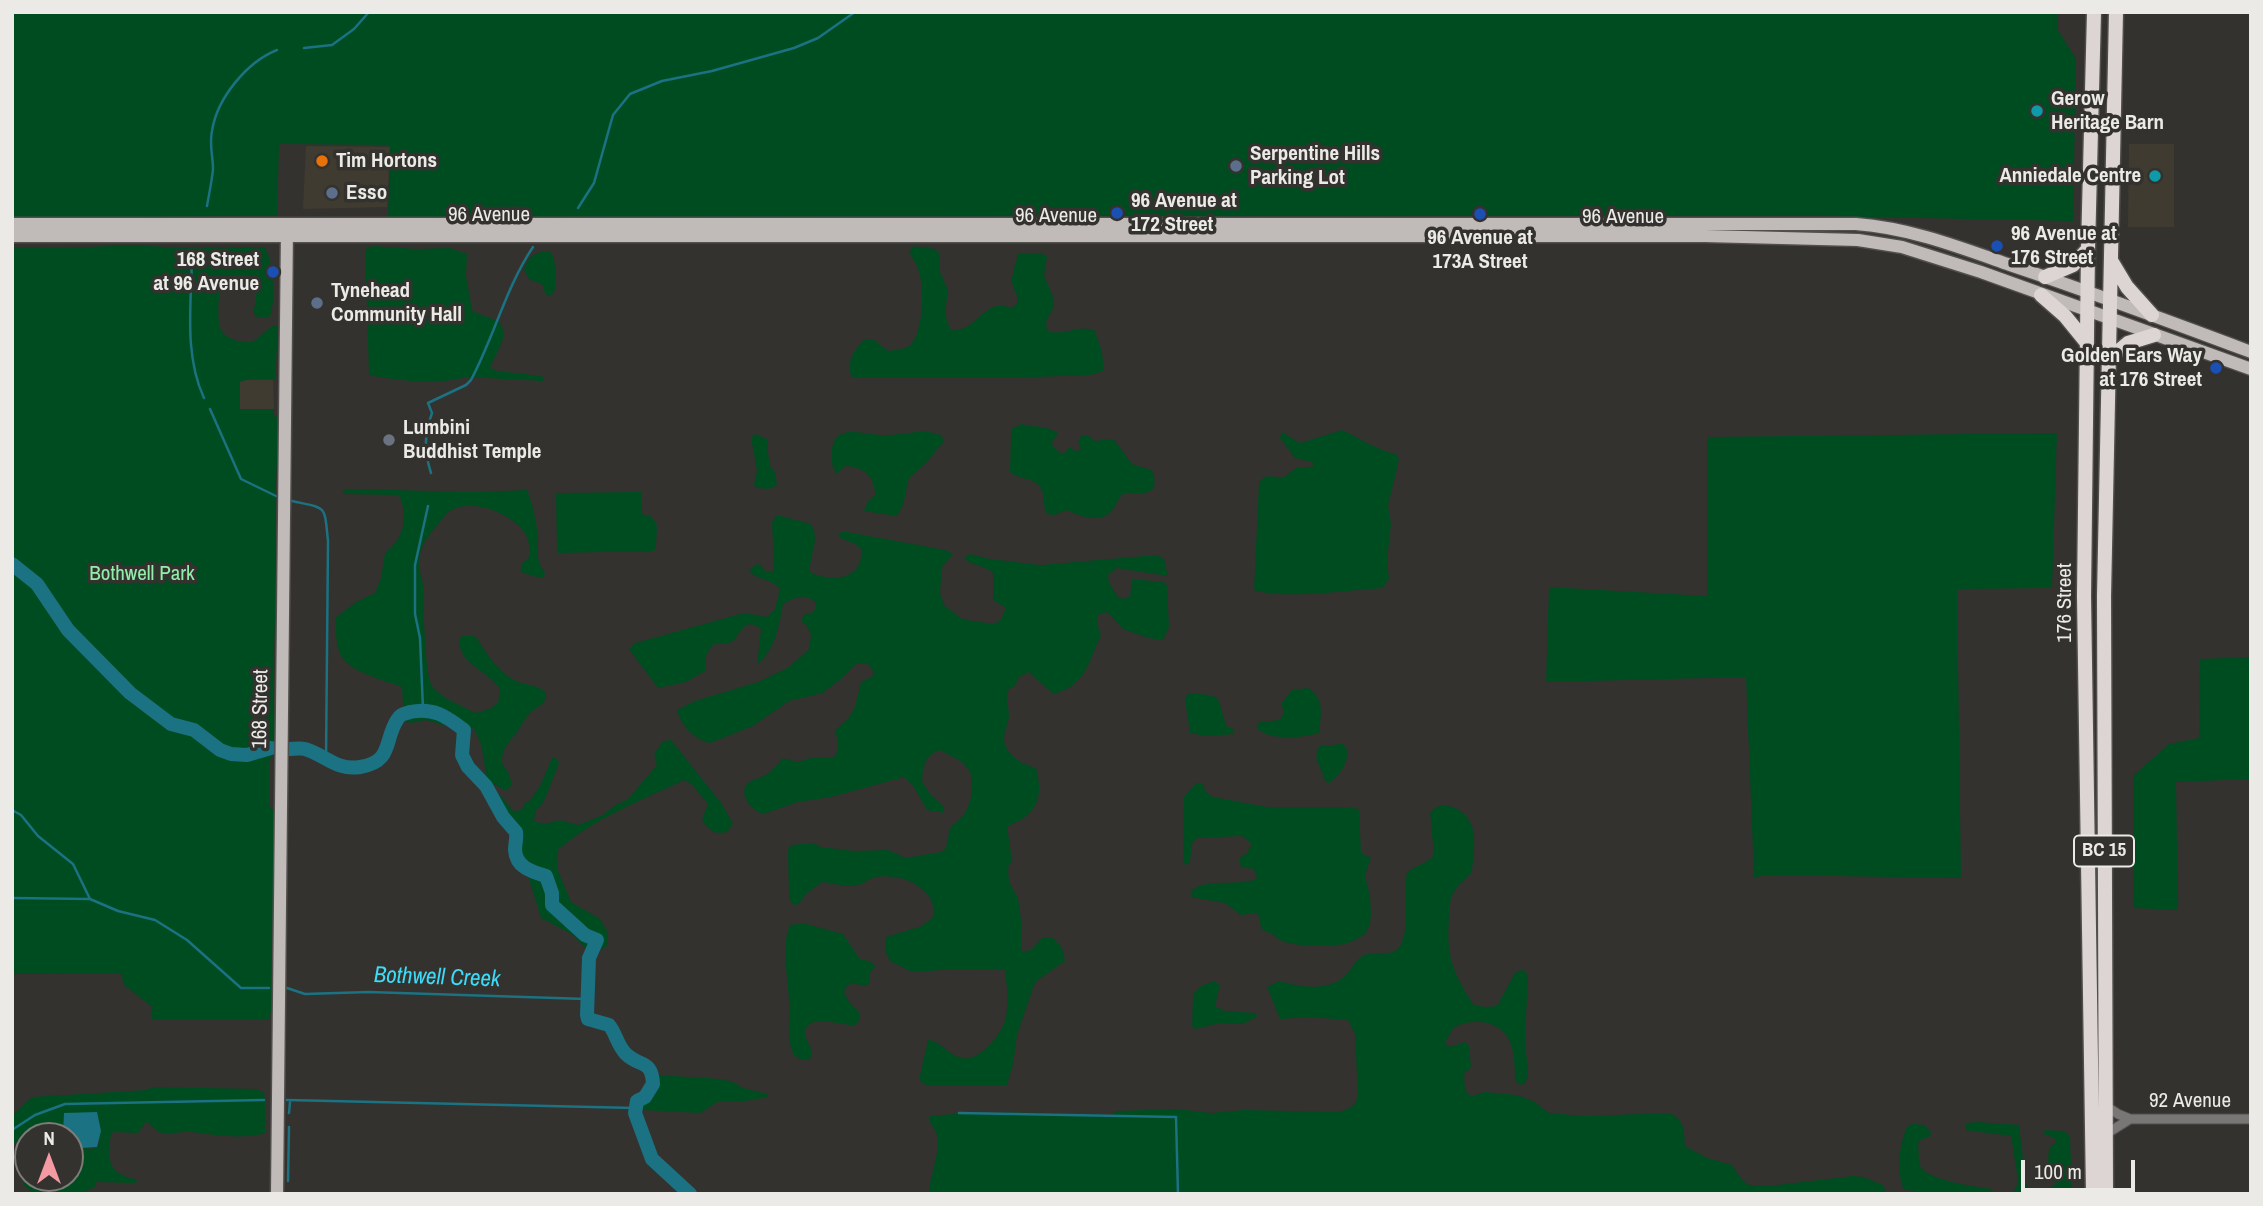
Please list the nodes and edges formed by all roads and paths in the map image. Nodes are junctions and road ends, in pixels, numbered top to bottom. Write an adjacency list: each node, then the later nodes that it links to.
1 (2094, 12): 6 (highway, 176 Street / BC 15)
2 (2116, 12): 7 (highway, 176 Street / BC 15)
3 (12, 224): 4 (main road, 96 Avenue)
4 (287, 229): 5 (main road, 96 Avenue); 8 (main road, 96 Avenue); 10 (main road, 96 Avenue); 24 (main road, 168 Street)
5 (12, 236)
6 (2088, 250): 8 (highway); 9 (highway, 176 Street / BC 15)
7 (2112, 262): 11 (highway, 176 Street / BC 15); 13 (highway)
8 (2045, 276): 9 (main road, 96 Avenue)
9 (2088, 292): 11 (main road, 96 Avenue); 12 (highway, 176 Street / BC 15)
10 (2041, 295): 12 (main road, 96 Avenue); 16 (highway)
11 (2111, 300): 13 (main road, 96 Avenue); 14 (highway, 176 Street / BC 15)
12 (2088, 310): 14 (main road, 96 Avenue); 16 (highway, 176 Street / BC 15)
13 (2152, 315): 17 (main road, 96 Avenue)
14 (2110, 318): 15 (main road, 96 Avenue); 18 (highway, 176 Street / BC 15)
15 (2154, 335): 18 (highway); 19 (main road, 96 Avenue)
16 (2087, 343): 25 (highway, 176 Street / BC 15)
17 (2251, 352)
18 (2109, 359): 20 (highway, 176 Street / BC 15)
19 (2251, 369)
20 (2106, 1106): 21 (street, 92 Avenue); 23 (highway, 176 Street / BC 15)
21 (2130, 1119): 22 (street, 92 Avenue); 23 (street, 92 Avenue)
22 (2251, 1119)
23 (2106, 1134): 26 (highway, 176 Street / BC 15)
24 (277, 1194)
25 (2093, 1194)
26 (2106, 1194)

